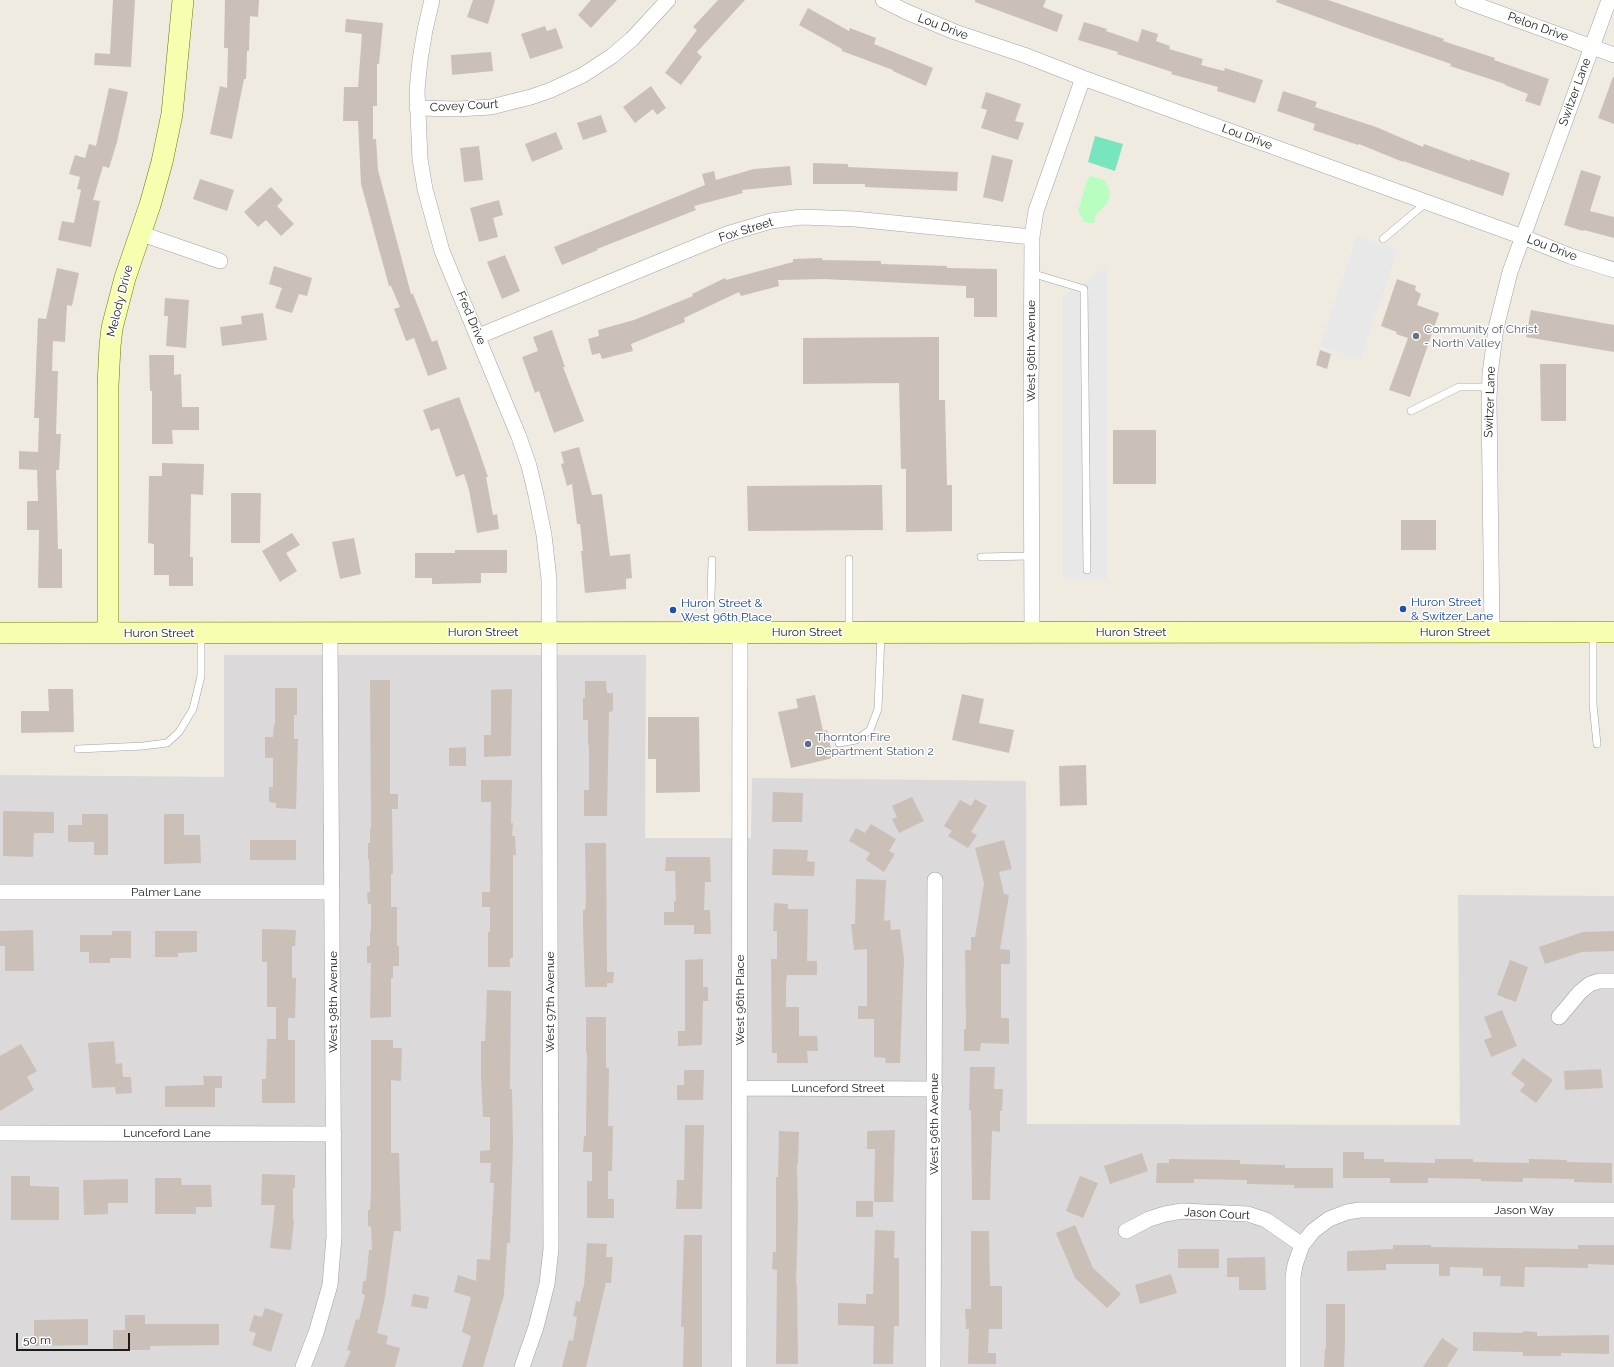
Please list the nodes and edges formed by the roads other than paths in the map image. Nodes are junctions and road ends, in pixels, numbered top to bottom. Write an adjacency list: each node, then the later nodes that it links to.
1 (183, 0): 12 (main road, Melody Drive)
2 (432, 0): 10 (street, Fred Drive)
3 (668, 0): 10 (street, Covey Court)
4 (882, 0): 9 (street, Lou Drive)
5 (1463, 0): 7 (street, Pelon Drive)
6 (1609, 0): 7 (street, Switzer Lane)
7 (1592, 47): 8 (street, Pelon Drive); 14 (street, Switzer Lane)
8 (1614, 55)
9 (1083, 78): 11 (street, Lou Drive); 13 (street, West 96th Avenue)
10 (417, 108): 19 (street, Fred Drive)
11 (1427, 202): 14 (street, Lou Drive); 15 (lane)
12 (139, 233): 16 (street); 39 (main road, Melody Drive)
13 (1032, 237): 18 (street, West 96th Avenue); 19 (street, Fox Street)
14 (1523, 237): 17 (street, Lou Drive); 20 (street, Switzer Lane)
15 (1382, 238)
16 (220, 261)
17 (1614, 270)
18 (1031, 272): 22 (street, West 96th Avenue); 26 (lane)
19 (479, 336): 29 (street, Fred Drive)
20 (1490, 387): 21 (lane); 35 (street, Switzer Lane)
21 (1411, 411)
22 (1031, 556): 23 (lane); 34 (street, West 96th Avenue)
23 (981, 557)
24 (849, 558): 32 (lane)
25 (712, 560): 30 (lane)
26 (1087, 570)
27 (202, 632): 28 (main road, Huron Street); 39 (main road, Huron Street); 42 (lane)
28 (330, 632): 29 (main road, Huron Street); 45 (street, West 98th Avenue)
29 (549, 632): 30 (main road, Huron Street); 56 (street, West 97th Avenue)
30 (710, 632): 31 (main road, Huron Street)
31 (740, 632): 32 (main road, Huron Street); 48 (street, West 96th Place)
32 (849, 632): 33 (main road, Huron Street)
33 (881, 632): 34 (main road, Huron Street); 40 (lane)
34 (1032, 632): 35 (main road, Huron Street)
35 (1492, 632): 36 (main road, Huron Street)
36 (1593, 632): 37 (main road, Huron Street); 41 (lane)
37 (1614, 632)
38 (0, 633): 39 (main road, Huron Street)
39 (108, 633)
40 (839, 743)
41 (1597, 744)
42 (78, 750)
43 (935, 880): 49 (street, West 96th Avenue)
44 (0, 892): 45 (street, Palmer Lane)
45 (332, 892): 51 (street, West 98th Avenue)
46 (1614, 981): 47 (street)
47 (1559, 1017)
48 (740, 1088): 49 (street, Lunceford Street); 57 (street, West 96th Place)
49 (935, 1089): 58 (street, West 96th Avenue)
50 (0, 1133): 51 (street, Lunceford Lane)
51 (334, 1134): 55 (street, West 98th Avenue)
52 (1614, 1210): 54 (street, Jason Way)
53 (1126, 1231): 54 (street, Jason Court)
54 (1302, 1245): 59 (street)
55 (303, 1367)
56 (522, 1367)
57 (739, 1367)
58 (933, 1367)
59 (1293, 1367)

